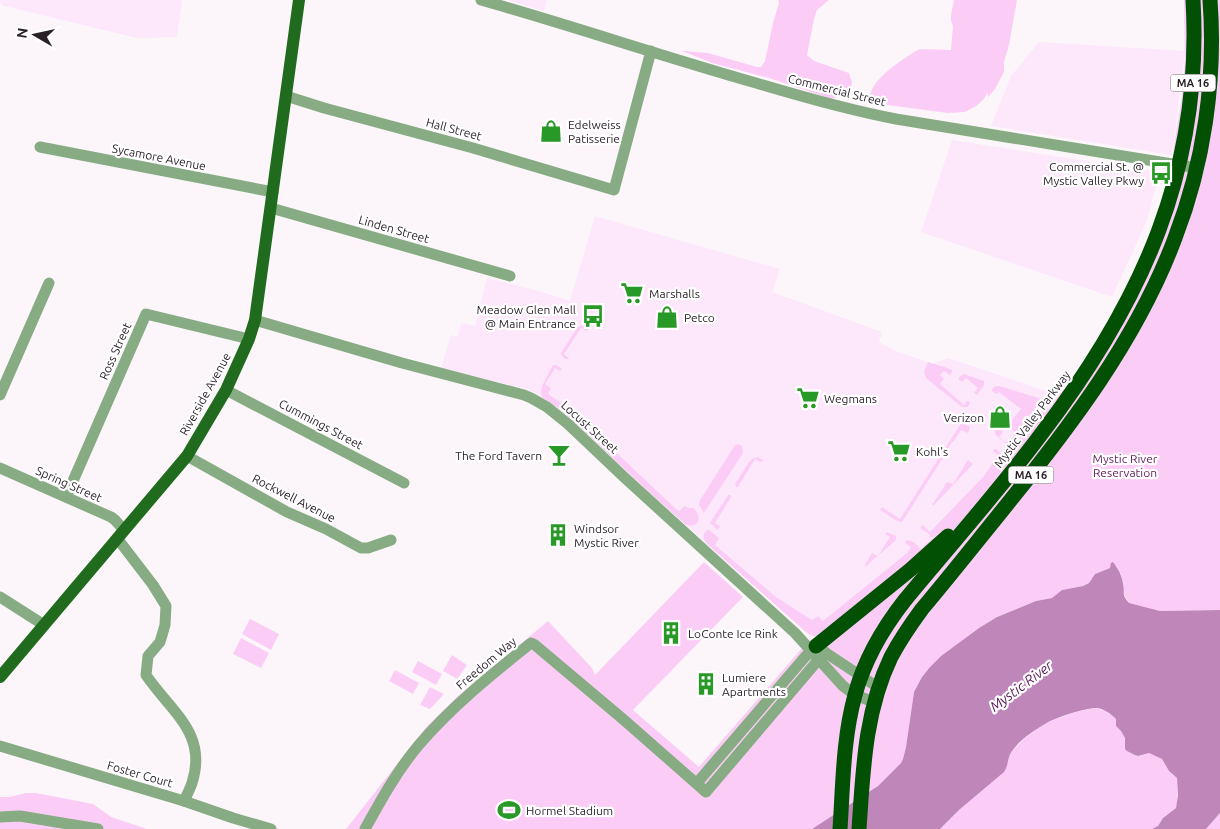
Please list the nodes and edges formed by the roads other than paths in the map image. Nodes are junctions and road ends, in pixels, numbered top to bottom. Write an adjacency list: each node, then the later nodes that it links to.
1 (300, 0): 6 (main road, Riverside Avenue)
2 (480, 0): 5 (street, Commercial Street)
3 (1194, 0): 8 (highway, Mystic Valley Parkway / MA 16)
4 (1210, 0): 9 (highway, MA 16)
5 (651, 51): 6 (street, Hall Street); 8 (street, Commercial Street)
6 (286, 96): 10 (main road, Riverside Avenue)
7 (40, 147): 10 (street, Sycamore Avenue)
8 (1180, 165): 9 (street, Commercial Street); 22 (highway, Mystic Valley Parkway / MA 16)
9 (1197, 168): 31 (highway, MA 16)
10 (273, 192): 11 (main road, Riverside Avenue)
11 (271, 208): 12 (street, Linden Street); 14 (main road, Riverside Avenue)
12 (510, 276)
13 (49, 283): 17 (street)
14 (255, 320): 15 (main road, Riverside Avenue); 27 (street, Locust Street)
15 (249, 339): 16 (main road, Riverside Avenue); 21 (street, Ross Street)
16 (226, 390): 18 (main road, Riverside Avenue); 20 (street, Cummings Street)
17 (0, 395)
18 (186, 456): 23 (main road, Riverside Avenue); 24 (street, Rockwell Avenue)
19 (0, 468): 21 (street, Spring Street)
20 (404, 483)
21 (66, 497): 23 (street, Spring Street)
22 (990, 498): 27 (highway); 29 (highway, Mystic Valley Parkway / MA 16)
23 (120, 534): 26 (main road, Riverside Avenue); 34 (street, Spring Street)
24 (391, 540)
25 (0, 597): 26 (street)
26 (44, 625): 28 (main road, Riverside Avenue)
27 (818, 652): 29 (street, Locust Street); 30 (street, Locust Street); 33 (street); 33 (street, Freedom Way)
28 (0, 677)
29 (862, 677): 30 (highway, Mystic Valley Parkway / MA 16); 31 (street, Locust Street)
30 (855, 695): 31 (street, Locust Street); 39 (highway, Mystic Valley Parkway / MA 16)
31 (877, 695): 40 (highway, MA 16)
32 (0, 746): 34 (street, Foster Court)
33 (696, 783): 38 (street, Freedom Way)
34 (184, 801): 37 (street, Foster Court)
35 (0, 817): 36 (street)
36 (98, 829)
37 (271, 829)
38 (365, 829)
39 (840, 829)
40 (860, 829)

